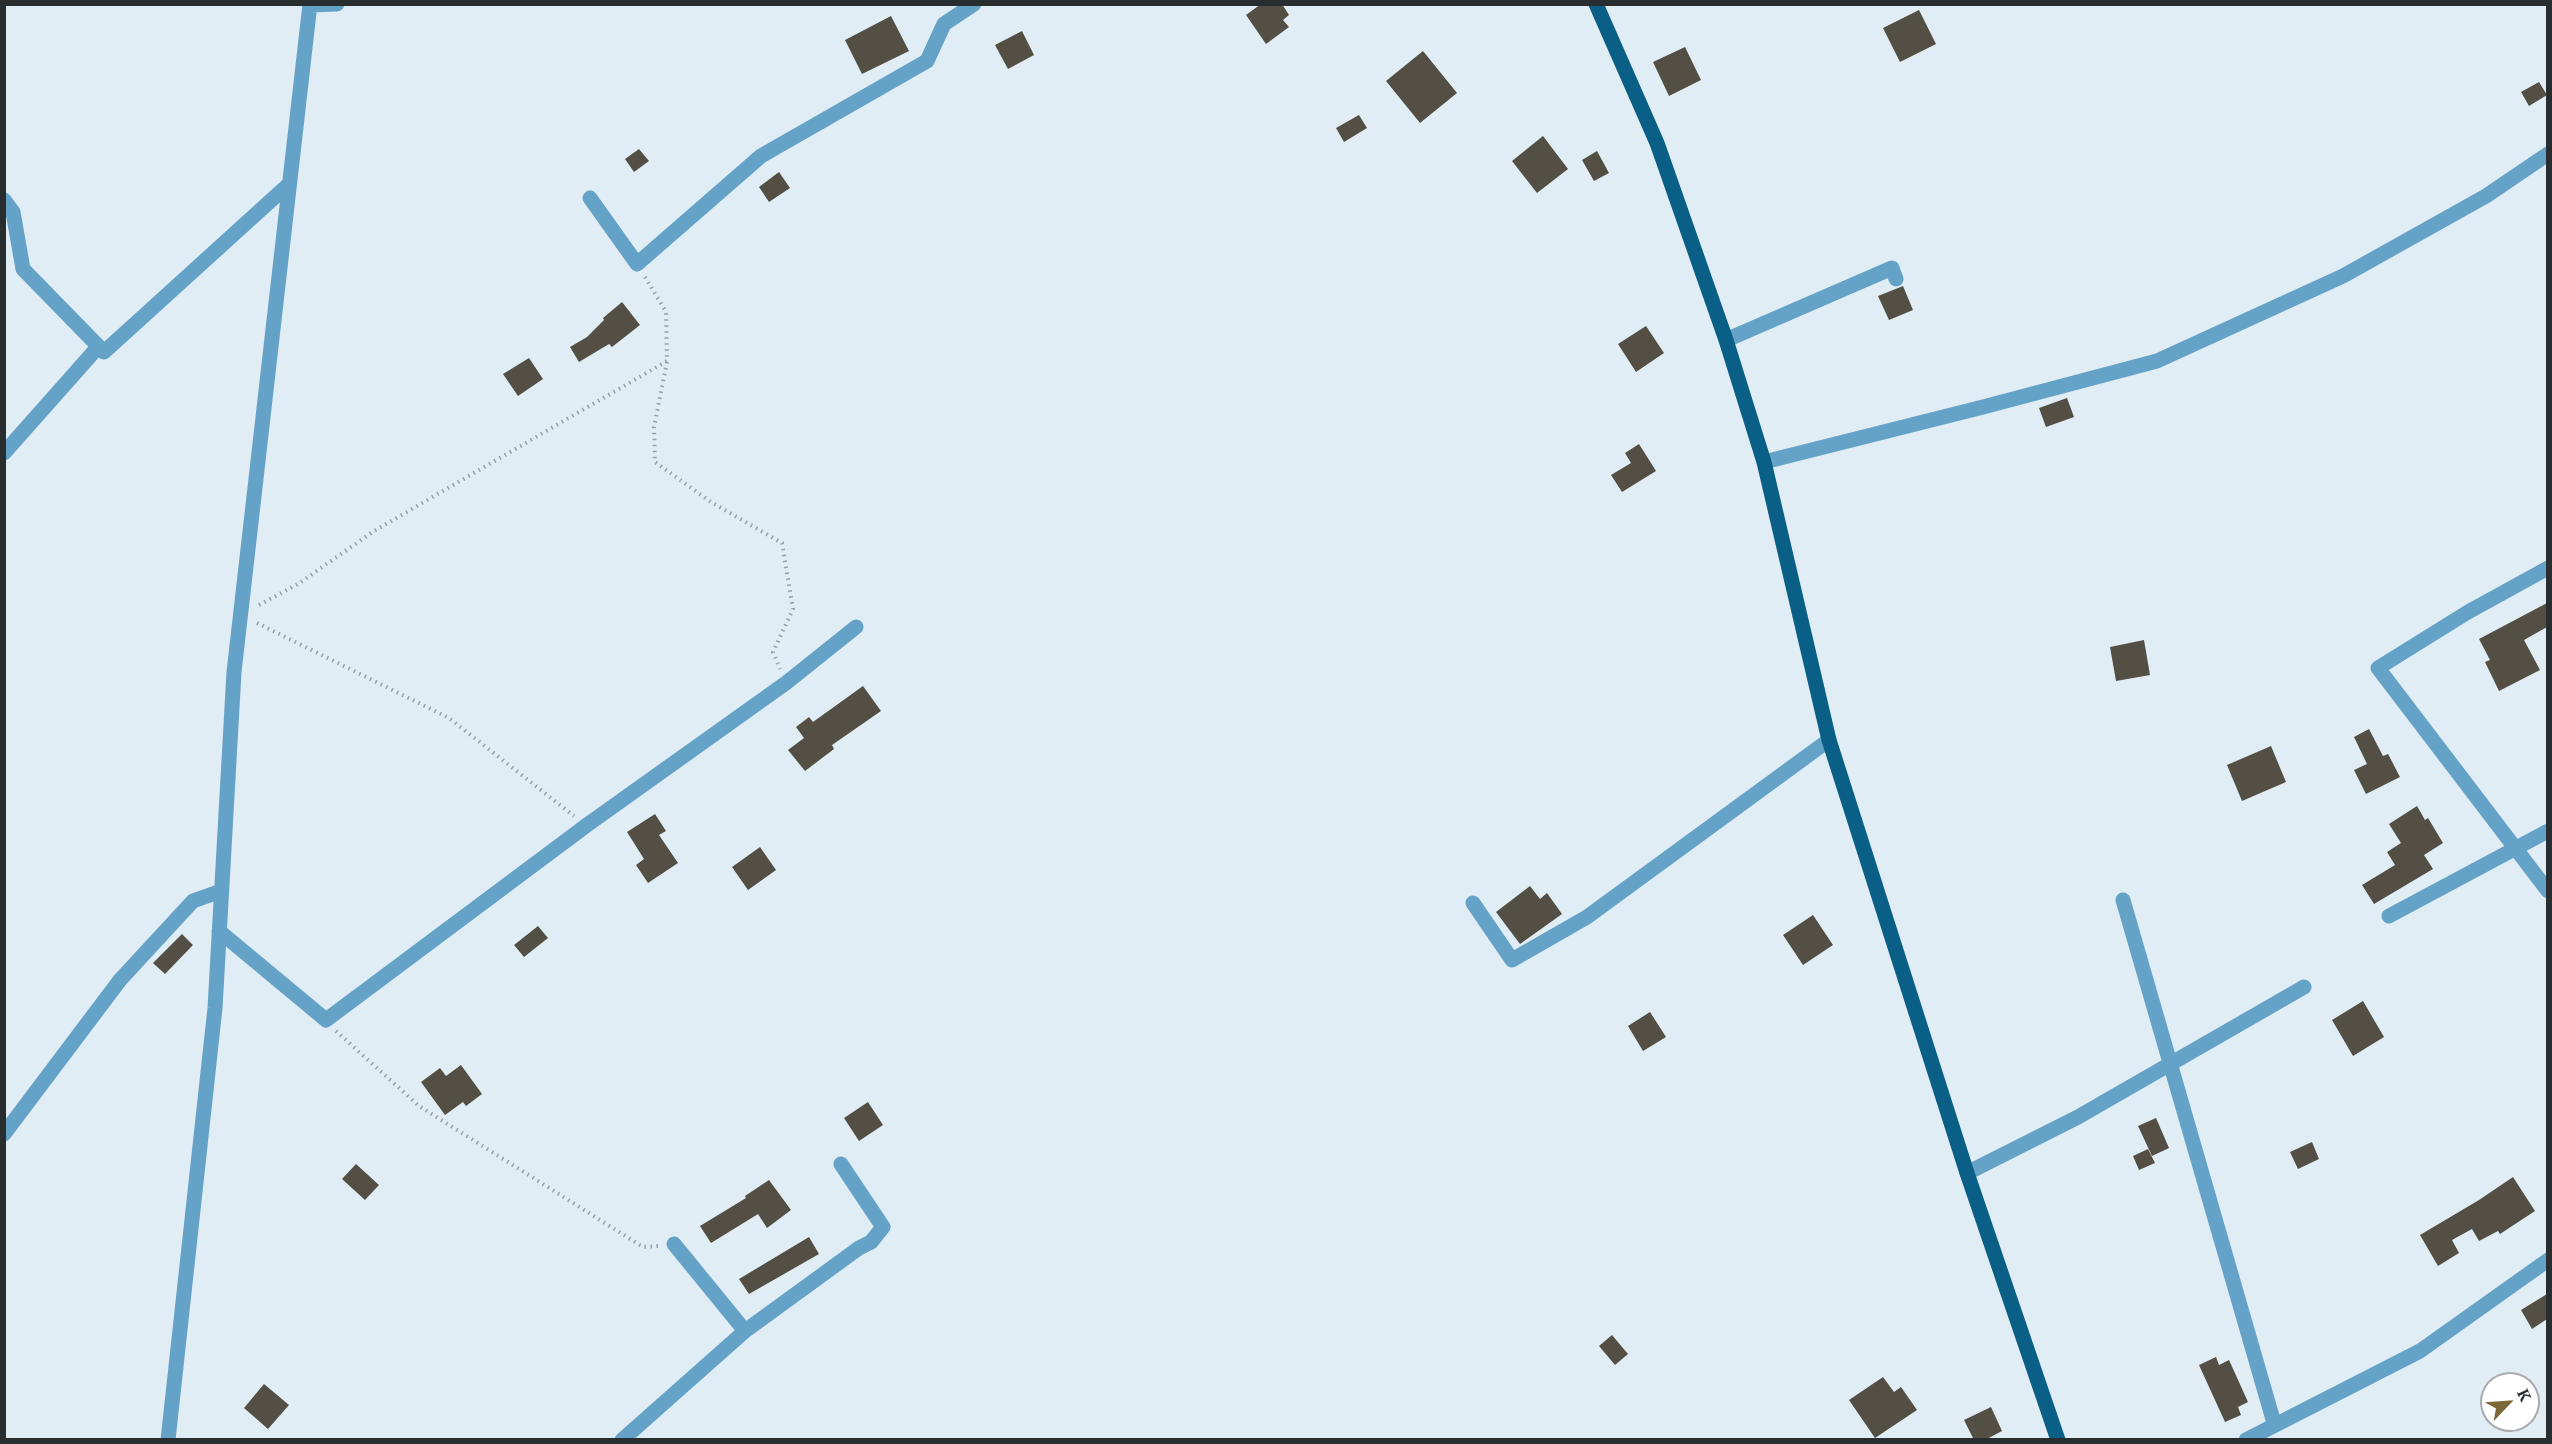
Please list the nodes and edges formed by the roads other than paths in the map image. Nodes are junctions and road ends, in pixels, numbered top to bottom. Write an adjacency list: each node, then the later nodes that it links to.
1 (337, 4): 4 (street)
2 (974, 4): 7 (street)
3 (1596, 4): 10 (main road)
4 (310, 5): 6 (street)
5 (2547, 154): 13 (street)
6 (288, 185): 11 (street); 19 (street)
7 (590, 198)
8 (4, 200): 11 (street)
9 (1896, 279): 10 (street)
10 (1726, 340): 13 (main road)
11 (98, 347): 12 (street)
12 (4, 453)
13 (1764, 462): 16 (main road)
14 (2547, 568): 18 (street)
15 (856, 627): 24 (street)
16 (1829, 740): 22 (street); 29 (main road)
17 (2547, 831): 18 (street)
18 (2516, 849): 20 (street); 23 (street)
19 (221, 891): 24 (street); 27 (street)
20 (2547, 891)
21 (2123, 900): 26 (street)
22 (1473, 903)
23 (2389, 916)
24 (219, 931): 34 (street)
25 (2304, 987): 26 (street)
26 (2172, 1065): 29 (street); 33 (street)
27 (4, 1134)
28 (841, 1164): 32 (street)
29 (1966, 1173): 36 (main road)
30 (674, 1244): 32 (street)
31 (2547, 1260): 33 (street)
32 (745, 1331): 35 (street)
33 (2274, 1423): 37 (street)
34 (168, 1440)
35 (622, 1440)
36 (2058, 1440)
37 (2246, 1440)

